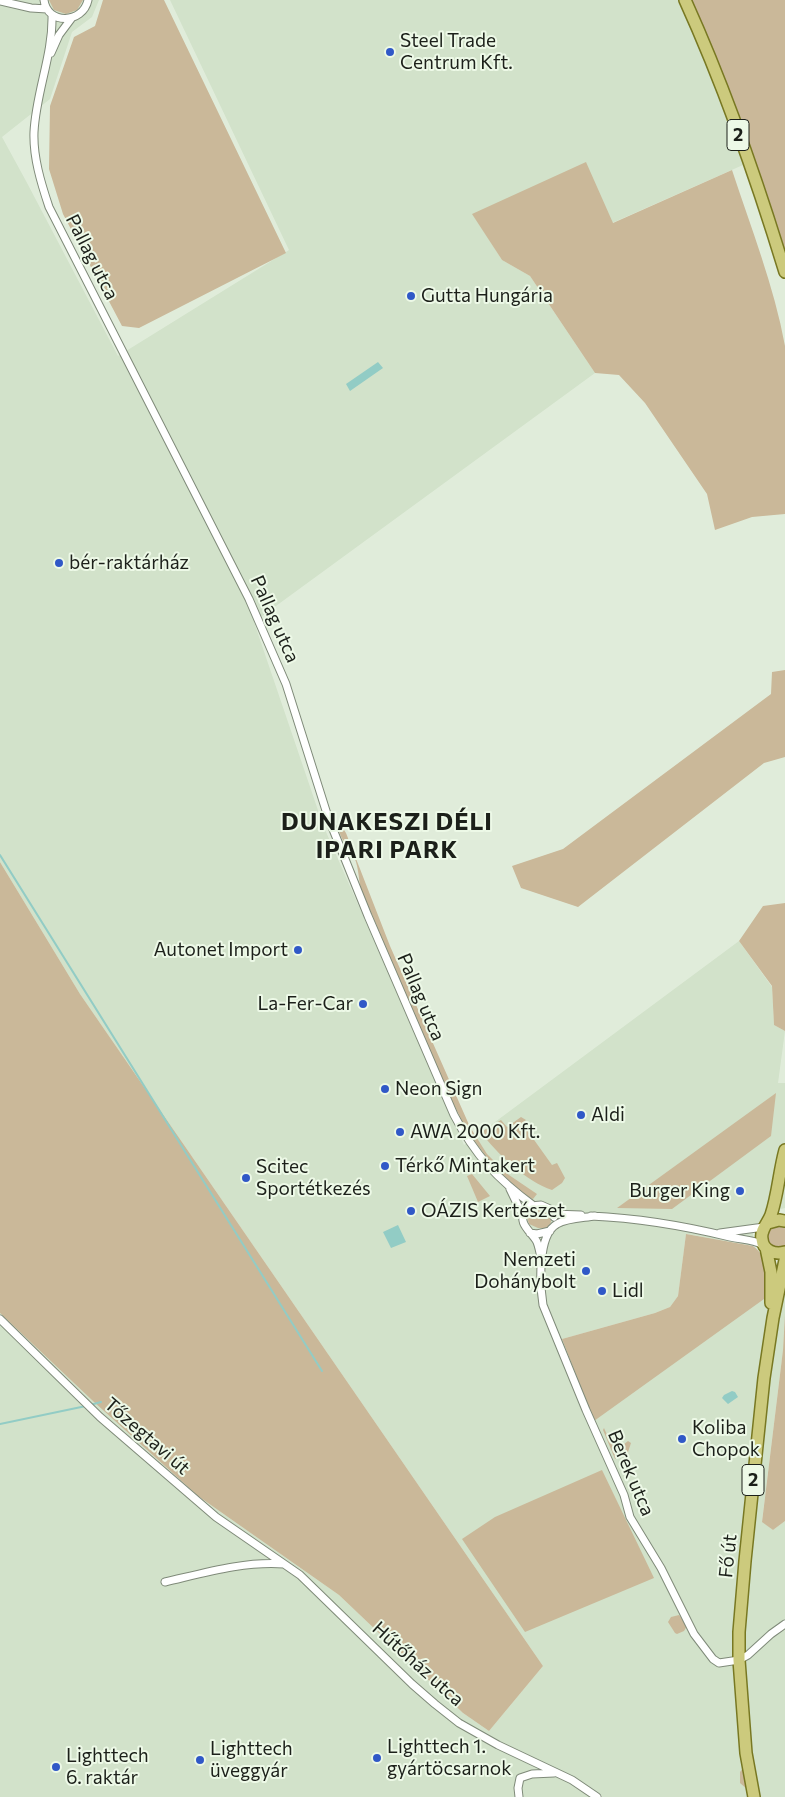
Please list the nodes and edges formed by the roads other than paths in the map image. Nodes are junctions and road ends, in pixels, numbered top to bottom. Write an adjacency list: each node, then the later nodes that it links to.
1 (11, 0): 5 (street)
2 (44, 0): 6 (street)
3 (88, 0): 7 (street)
4 (685, 0): 9 (main road, 2)
5 (0, 1): 6 (street)
6 (49, 12): 7 (street); 8 (street)
7 (71, 18): 8 (street)
8 (46, 65): 11 (street, Pallag utca)
9 (785, 272)
10 (785, 1150): 18 (main road, 2)
11 (506, 1184): 12 (street, Pallag utca); 14 (street, Pallag utca)
12 (534, 1206): 13 (street); 14 (street)
13 (553, 1214): 15 (street); 17 (street)
14 (523, 1216): 20 (street)
15 (595, 1216): 17 (street); 21 (street)
16 (785, 1221): 18 (main road)
17 (555, 1224): 19 (street)
18 (766, 1225): 21 (street); 22 (main road, 2)
19 (550, 1231): 20 (street); 25 (street, Berek utca)
20 (530, 1233): 25 (street, Berek utca)
21 (717, 1233): 22 (street)
22 (764, 1246): 23 (main road); 26 (main road, Fő út / 2)
23 (785, 1252)
24 (785, 1260): 26 (main road, Fő út / 2)
25 (541, 1264): 31 (street, Berek utca)
26 (773, 1318): 31 (main road, Fő út / 2)
27 (0, 1319): 28 (street, Tőzegtavi út)
28 (284, 1564): 29 (street); 32 (street, Hűtőház utca)
29 (165, 1582)
30 (785, 1624): 31 (street)
31 (739, 1660): 37 (main road, Fő út / 2)
32 (528, 1759): 33 (street, Hűtőház utca); 34 (street)
33 (558, 1773): 34 (street); 36 (street, Hűtőház utca)
34 (526, 1775): 35 (street)
35 (520, 1797)
36 (597, 1797)
37 (754, 1797)

